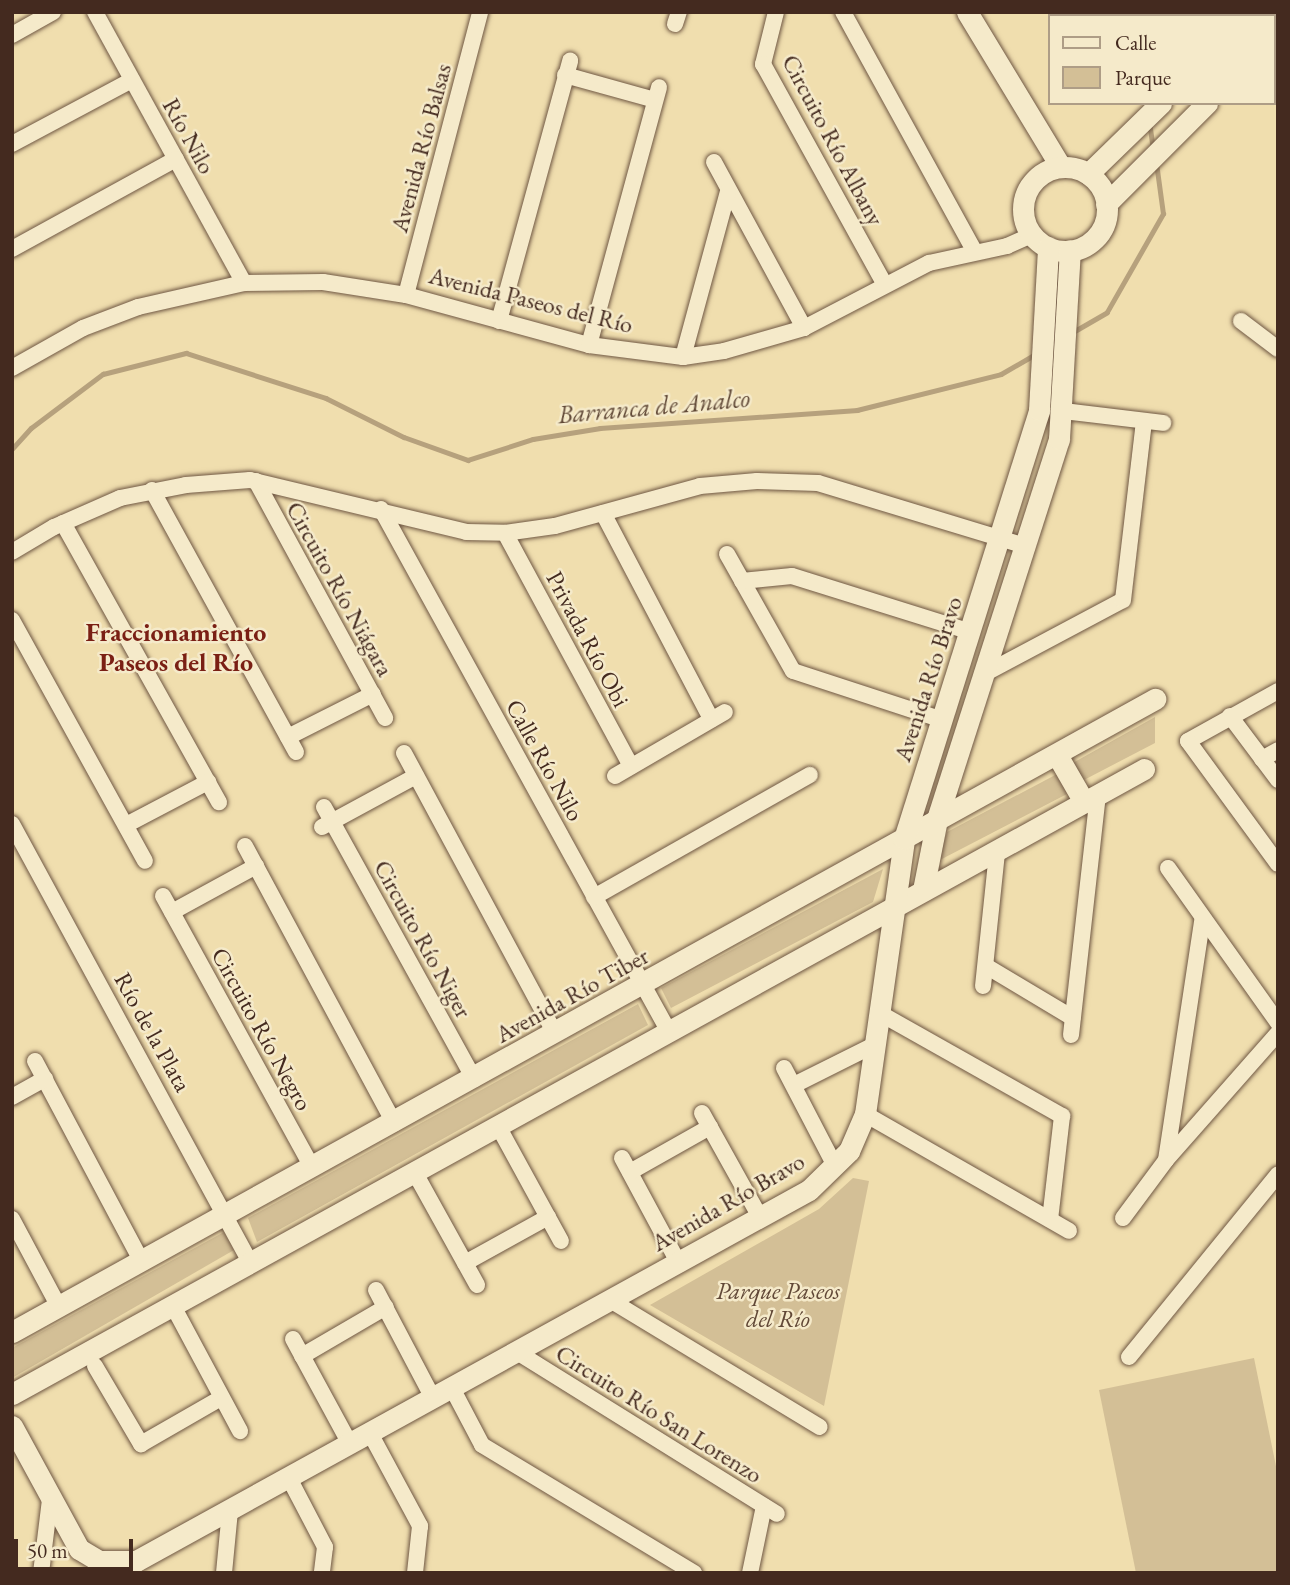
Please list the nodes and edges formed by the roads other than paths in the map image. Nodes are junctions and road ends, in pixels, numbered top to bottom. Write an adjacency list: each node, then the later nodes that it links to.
1 (53, 12): 7 (street)
2 (95, 12): 8 (street, Río Nilo)
3 (480, 12): 24 (street, Avenida Río Balsas)
4 (776, 12): 23 (street, Circuito Río Albany)
5 (843, 12): 21 (street)
6 (967, 12): 14 (street)
7 (12, 35)
8 (132, 80): 11 (street); 12 (street, Río Nilo)
9 (1159, 105): 15 (street)
10 (1205, 105): 17 (street)
11 (12, 144)
12 (176, 159): 19 (street); 22 (street, Río Nilo)
13 (714, 162): 16 (street)
14 (1060, 167): 15 (street); 18 (street)
15 (1088, 174): 17 (street)
16 (728, 191): 27 (street); 30 (street)
17 (1106, 204): 20 (street)
18 (1040, 241): 20 (street); 21 (street, Avenida Paseos del Río); 41 (street, Avenida Río Bravo)
19 (12, 249)
20 (1070, 250): 32 (street, Avenida Río Bravo)
21 (975, 251): 23 (street, Avenida Paseos del Río)
22 (244, 283): 24 (street, Avenida Paseos del Río); 31 (street, Avenida Paseos del Río)
23 (885, 285): 27 (street, Avenida Paseos del Río)
24 (405, 295): 25 (street, Avenida Paseos del Río)
25 (499, 321): 28 (street, Avenida Paseos del Río); 28 (street)
26 (1241, 321): 29 (street)
27 (804, 328): 30 (street, Avenida Paseos del Río)
28 (589, 345): 30 (street, Avenida Paseos del Río)
29 (1278, 349)
30 (682, 358)
31 (12, 368)
32 (1063, 411): 33 (street); 42 (street, Avenida Río Bravo)
33 (1144, 421): 34 (street); 48 (street)
34 (1163, 423)
35 (256, 481): 36 (street); 37 (street); 50 (street, Circuito Río Niágara)
36 (152, 490): 39 (street); 55 (street)
37 (381, 509): 40 (street); 84 (street, Calle Río Nilo)
38 (603, 513): 40 (street); 41 (street); 61 (street)
39 (63, 523): 43 (street); 67 (street)
40 (506, 533): 61 (street, Privada Río Obi)
41 (1001, 538): 42 (street); 47 (street, Avenida Río Bravo)
42 (1022, 545): 48 (street, Avenida Río Bravo)
43 (12, 552)
44 (727, 554): 45 (street)
45 (742, 581): 47 (street); 54 (street)
46 (12, 620): 74 (street)
47 (971, 632): 54 (street, Avenida Río Bravo)
48 (984, 674): 71 (street, Avenida Río Bravo)
49 (1278, 691): 52 (street)
50 (373, 694): 53 (street, Circuito Río Niágara); 55 (street)
51 (1155, 699): 59 (street, Avenida Río Tiber)
52 (1230, 716): 60 (street); 79 (street)
53 (386, 718)
54 (943, 720): 75 (street, Avenida Río Bravo)
55 (288, 737): 57 (street)
56 (1278, 750): 60 (street)
57 (296, 752)
58 (404, 753): 64 (street)
59 (1056, 755): 68 (street); 71 (street, Avenida Río Tiber)
60 (1262, 759): 66 (street)
61 (631, 766): 65 (street)
62 (1144, 769): 68 (street)
63 (810, 775): 84 (street)
64 (416, 776): 73 (street); 95 (street)
65 (615, 776)
66 (1278, 780)
67 (208, 782): 69 (street); 74 (street)
68 (1091, 798): 77 (street); 88 (street)
69 (219, 802)
70 (324, 807): 73 (street, Circuito Río Niger)
71 (937, 819): 75 (street, Avenida Río Tiber); 82 (street, Avenida Río Bravo)
72 (12, 824): 111 (street, Río de la Plata)
73 (327, 824): 100 (street, Circuito Río Niger)
74 (126, 825): 78 (street)
75 (904, 839): 85 (street, Avenida Río Bravo); 89 (street, Avenida Río Tiber)
76 (245, 846): 80 (street)
77 (997, 852): 82 (street); 88 (street)
78 (145, 861)
79 (1278, 864)
80 (256, 866): 86 (street); 104 (street)
81 (1168, 868): 87 (street)
82 (923, 890): 85 (street)
83 (163, 897): 86 (street, Circuito Río Negro)
84 (594, 897): 89 (street, Calle Río Nilo)
85 (893, 906): 91 (street, Avenida Río Bravo); 93 (street)
86 (172, 912): 108 (street, Circuito Río Negro)
87 (1202, 921): 92 (street); 106 (street)
88 (986, 966): 90 (street)
89 (644, 985): 93 (street, Calle Río Nilo); 95 (street, Avenida Río Tiber)
90 (983, 986)
91 (881, 1014): 96 (street, Avenida Río Bravo); 116 (street)
92 (1278, 1023)
93 (669, 1032): 105 (street)
94 (1278, 1033): 106 (street)
95 (555, 1034): 100 (street, Avenida Río Tiber)
96 (876, 1044): 101 (street); 103 (street, Avenida Río Bravo)
97 (35, 1061): 99 (street)
98 (784, 1068): 101 (street)
99 (45, 1079): 102 (street); 119 (street)
100 (474, 1079): 104 (street, Avenida Río Tiber)
101 (794, 1085): 107 (street)
102 (12, 1097)
103 (866, 1114): 107 (street, Avenida Río Bravo); 116 (street)
104 (394, 1124): 108 (street, Avenida Río Tiber)
105 (498, 1126): 109 (street); 112 (street)
106 (1166, 1160): 114 (street)
107 (835, 1167): 113 (street, Avenida Río Bravo)
108 (313, 1169): 111 (street, Avenida Río Tiber)
109 (415, 1173): 121 (street); 122 (street)
110 (1278, 1174): 133 (street)
111 (228, 1216): 119 (street, Avenida Río Tiber); 122 (street, Río de la Plata)
112 (548, 1217): 118 (street); 121 (street)
113 (760, 1217): 120 (street, Avenida Río Bravo); 120 (street)
114 (1123, 1218)
115 (12, 1219): 127 (street)
116 (1050, 1219): 117 (street)
117 (1069, 1231)
118 (561, 1241)
119 (142, 1262): 127 (street, Avenida Río Tiber)
120 (678, 1262): 125 (street, Avenida Río Bravo)
121 (465, 1263): 123 (street)
122 (251, 1264): 126 (street)
123 (477, 1285)
124 (376, 1290): 128 (street)
125 (610, 1300): 131 (street, Avenida Río Bravo); 140 (street)
126 (173, 1306): 136 (street); 137 (street)
127 (59, 1307): 129 (street, Avenida Río Tiber)
128 (386, 1307): 132 (street); 138 (street)
129 (12, 1332)
130 (293, 1339): 132 (street)
131 (517, 1352): 135 (street, Avenida Río Bravo); 153 (street, Circuito Río San Lorenzo)
132 (302, 1356): 143 (street)
133 (1129, 1357)
134 (95, 1366): 137 (street)
135 (452, 1388): 138 (street, Avenida Río Bravo); 152 (street)
136 (12, 1394)
137 (222, 1398): 141 (street)
138 (433, 1398): 142 (street, Avenida Río Bravo)
139 (12, 1426): 145 (street, Avenida Río Bravo)
140 (820, 1427)
141 (240, 1431)
142 (370, 1433): 143 (street, Avenida Río Bravo); 151 (street)
143 (350, 1444): 144 (street, Avenida Río Bravo)
144 (289, 1478): 146 (street, Avenida Río Bravo); 150 (street)
145 (50, 1500): 147 (street, Avenida Río Bravo); 148 (street)
146 (230, 1511): 147 (street, Avenida Río Bravo); 149 (street)
147 (135, 1567)
148 (41, 1573)
149 (224, 1573)
150 (322, 1573)
151 (415, 1573)
152 (694, 1573)
153 (750, 1573)

